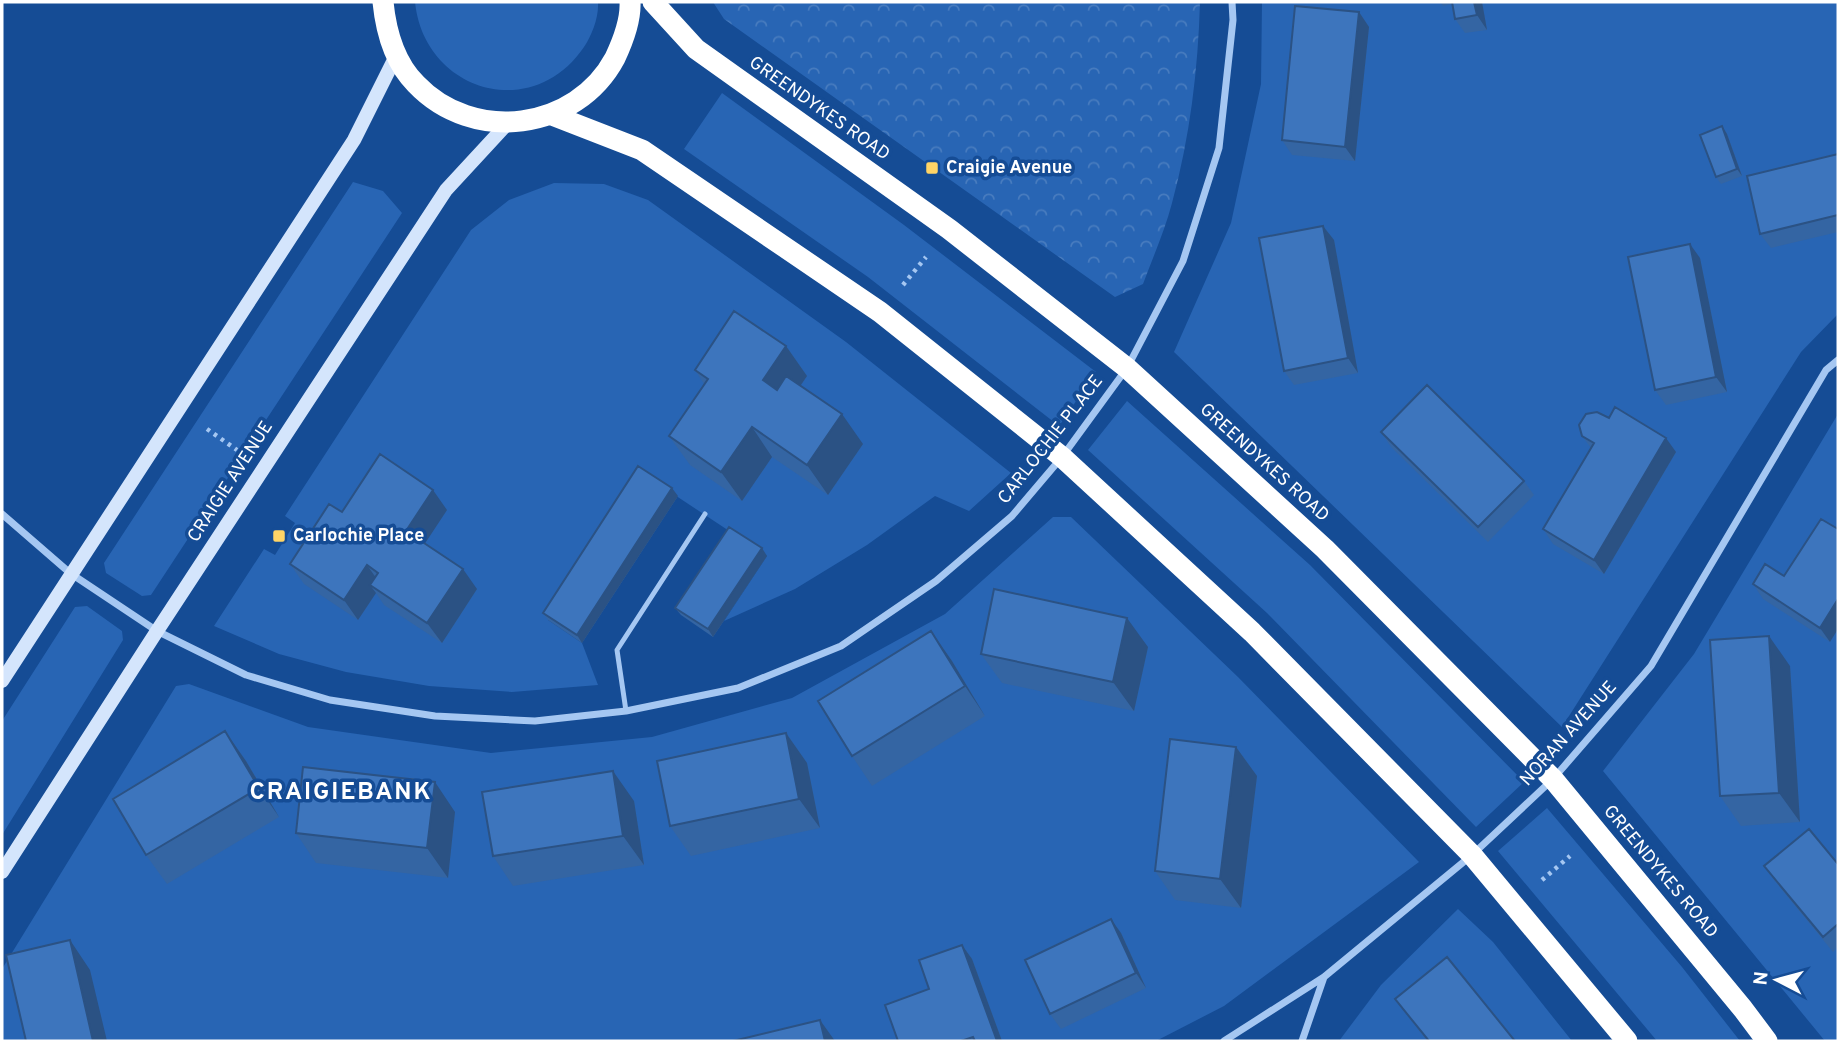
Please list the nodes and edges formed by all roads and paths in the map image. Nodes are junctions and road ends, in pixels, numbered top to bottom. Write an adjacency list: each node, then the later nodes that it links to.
1 (383, 2): 5 (highway)
2 (630, 2): 6 (highway)
3 (653, 2): 8 (highway, GREENDYKES ROAD)
4 (1232, 2): 11 (street, CARLOCHIE PLACE)
5 (396, 56): 7 (highway); 12 (street)
6 (552, 115): 7 (highway); 9 (highway)
7 (507, 124): 14 (street, CRAIGIE AVENUE)
8 (949, 229): 9 (path); 11 (highway, GREENDYKES ROAD)
9 (880, 312): 13 (highway)
10 (1838, 360): 21 (street, NORAN AVENUE)
11 (1127, 368): 13 (street, CARLOCHIE PLACE); 21 (highway, GREENDYKES ROAD)
12 (177, 408): 14 (path); 17 (street)
13 (1062, 457): 20 (street, CARLOCHIE PLACE); 23 (highway)
14 (263, 468): 18 (street, CRAIGIE AVENUE)
15 (2, 514): 17 (street, CARLOCHIE PLACE)
16 (705, 514): 20 (lane)
17 (70, 573): 18 (street, CARLOCHIE PLACE); 19 (street)
18 (157, 631): 20 (street, CARLOCHIE PLACE); 24 (street, CRAIGIE AVENUE)
19 (2, 681)
20 (626, 711)
21 (1553, 779): 22 (highway, GREENDYKES ROAD); 23 (street, NORAN AVENUE)
22 (1597, 832): 25 (path); 30 (highway, GREENDYKES ROAD)
23 (1472, 855): 25 (highway); 26 (street, NORAN AVENUE)
24 (2, 872)
25 (1514, 904): 29 (highway)
26 (1324, 977): 27 (street, NORAN AVENUE); 28 (street)
27 (1224, 1041)
28 (1302, 1041)
29 (1627, 1041)
30 (1767, 1041)

